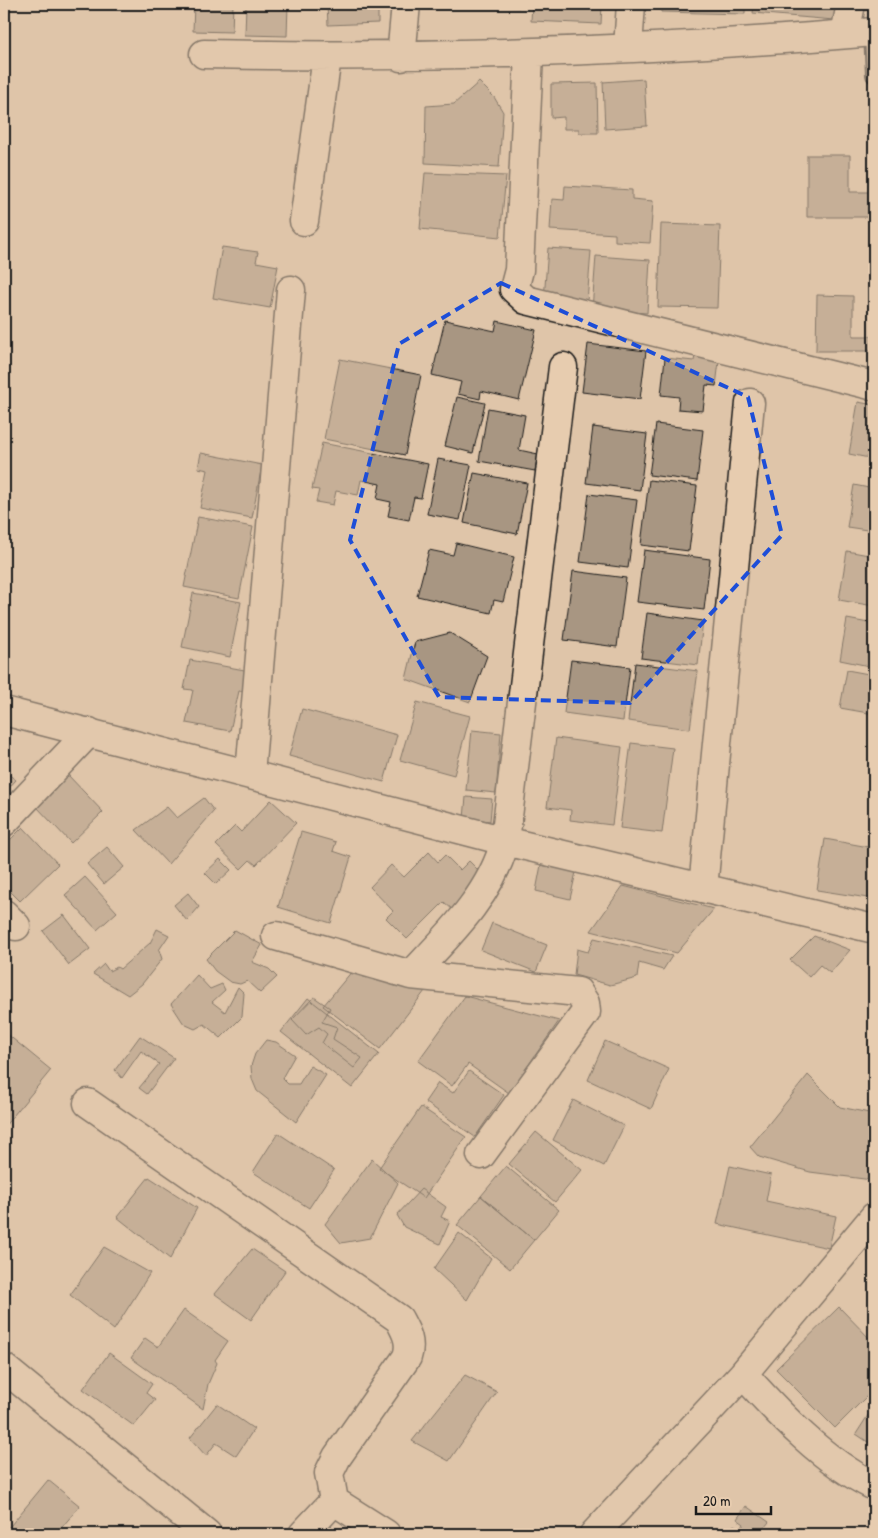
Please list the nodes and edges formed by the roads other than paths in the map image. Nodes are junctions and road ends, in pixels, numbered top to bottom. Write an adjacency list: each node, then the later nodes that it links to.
1 (406, 4): 8 (street)
2 (631, 4): 5 (street)
3 (850, 4): 4 (street)
4 (864, 32): 5 (street); 10 (lane)
5 (628, 48): 7 (street)
6 (204, 54): 9 (street)
7 (529, 54): 8 (street); 14 (street)
8 (401, 56): 9 (street)
9 (327, 57): 11 (street)
10 (874, 75)
11 (304, 221)
12 (291, 290): 18 (street)
13 (564, 367): 20 (street)
14 (874, 386)
15 (750, 404): 21 (street)
16 (4, 711): 17 (street)
17 (89, 732): 18 (street); 19 (street)
18 (250, 774): 20 (street)
19 (4, 822)
20 (506, 840): 21 (street); 24 (street)
21 (703, 888): 22 (street)
22 (874, 929)
23 (276, 936): 24 (street)
24 (411, 975): 26 (street)
25 (88, 1103): 31 (street)
26 (480, 1155)
27 (874, 1217): 29 (street)
28 (4, 1368): 33 (street)
29 (744, 1374): 30 (street); 32 (street)
30 (874, 1486)
31 (334, 1501): 34 (street); 35 (street)
32 (604, 1531)
33 (208, 1534)
34 (303, 1534)
35 (386, 1534)

